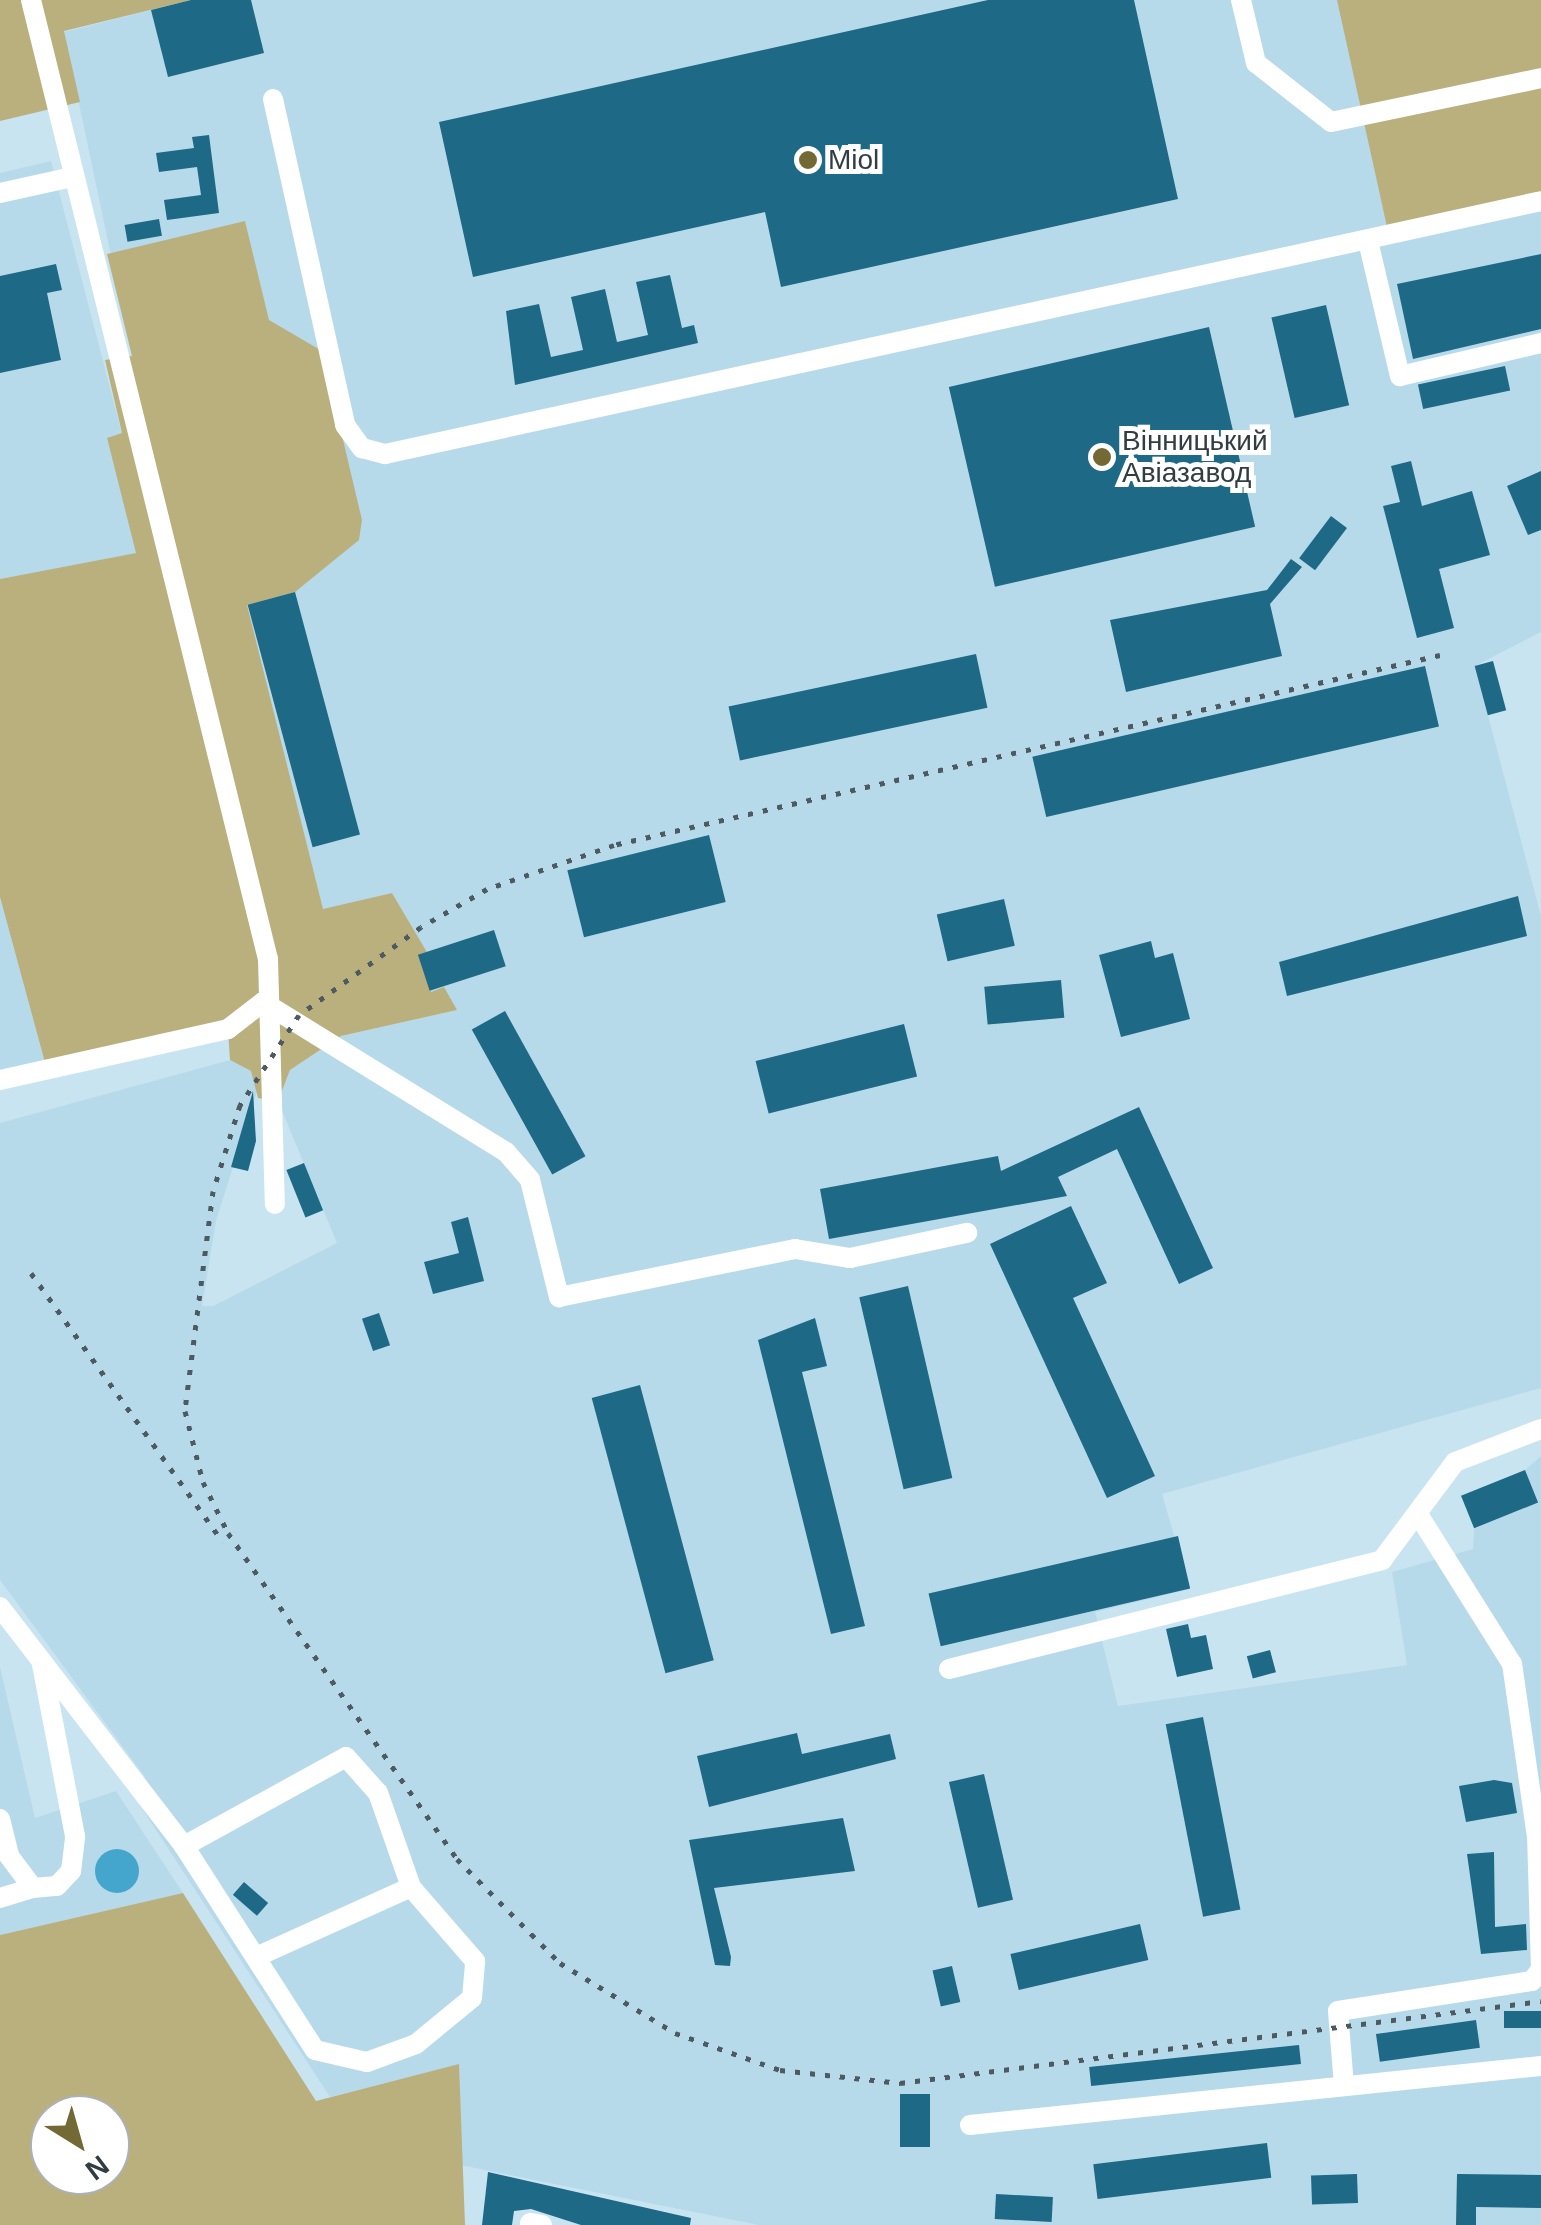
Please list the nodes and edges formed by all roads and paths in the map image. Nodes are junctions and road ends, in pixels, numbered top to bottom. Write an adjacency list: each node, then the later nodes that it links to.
1 (31, 0): 5 (street)
2 (1241, 0): 3 (street)
3 (1541, 78)
4 (273, 99): 8 (street)
5 (72, 177): 6 (street); 10 (street)
6 (0, 194)
7 (1541, 201): 8 (street)
8 (1368, 241): 9 (street)
9 (1541, 343)
10 (262, 1002): 11 (street); 12 (street); 13 (street)
11 (0, 1080)
12 (275, 1204)
13 (968, 1233)
14 (1541, 1429): 15 (street)
15 (1419, 1516): 18 (street); 26 (street)
16 (0, 1607): 17 (street)
17 (41, 1660): 20 (street); 22 (street)
18 (949, 1669)
19 (0, 1819): 22 (street)
20 (184, 1846): 21 (street); 24 (street)
21 (411, 1887): 24 (street); 24 (street)
22 (32, 1888): 23 (street)
23 (0, 1898)
24 (256, 1957)
25 (1541, 2066): 26 (street)
26 (1344, 2086): 27 (street)
27 (970, 2125)

